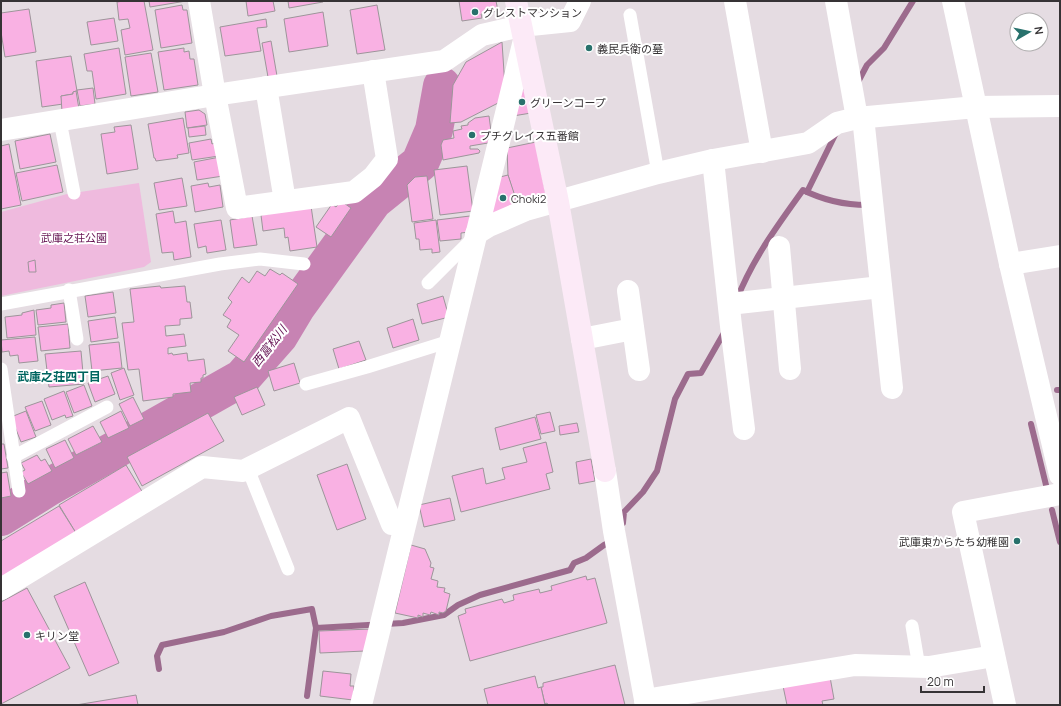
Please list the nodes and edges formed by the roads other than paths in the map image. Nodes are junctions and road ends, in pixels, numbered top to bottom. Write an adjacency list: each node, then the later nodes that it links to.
1 (199, 1): 11 (street)
2 (516, 1): 8 (street)
3 (580, 1): 8 (street)
4 (735, 1): 17 (street)
5 (836, 1): 14 (street)
6 (953, 1): 13 (street)
7 (630, 15): 19 (lane)
8 (523, 33): 9 (street); 22 (street); 23 (street)
9 (373, 71): 10 (street); 21 (street)
10 (266, 87): 11 (street); 21 (street)
11 (215, 95): 15 (street); 21 (street)
12 (1060, 106): 13 (street)
13 (976, 107): 14 (street); 27 (street)
14 (860, 117): 17 (street); 29 (street)
15 (60, 121): 16 (street); 20 (lane)
16 (1, 130)
17 (762, 152): 18 (street)
18 (713, 160): 19 (street); 34 (street)
19 (658, 174): 22 (street)
20 (74, 193)
21 (284, 201)
22 (558, 202): 23 (street); 37 (street)
23 (476, 234): 28 (lane); 38 (street)
24 (779, 247): 32 (street)
25 (1060, 256): 27 (street)
26 (304, 264): 30 (lane)
27 (1010, 264): 44 (street)
28 (428, 283)
29 (881, 287): 32 (street); 43 (street)
30 (69, 290): 33 (lane); 36 (lane)
31 (628, 291): 35 (street)
32 (784, 298): 34 (street); 40 (street)
33 (1, 304)
34 (733, 310): 46 (street)
35 (633, 330): 37 (street); 41 (street)
36 (77, 339)
37 (582, 339): 58 (street)
38 (450, 341): 42 (lane); 52 (street)
39 (1, 369): 47 (lane)
40 (790, 369)
41 (639, 370)
42 (306, 384)
43 (892, 388)
44 (1052, 403): 49 (street)
45 (107, 407): 47 (lane)
46 (744, 429)
47 (13, 457): 50 (lane)
48 (248, 469): 52 (street); 53 (lane); 54 (street)
49 (1060, 475)
50 (19, 491)
51 (1060, 494): 56 (street)
52 (404, 525): 59 (street)
53 (288, 570)
54 (1, 589)
55 (912, 626): 57 (lane)
56 (994, 656): 57 (street); 60 (street)
57 (919, 667): 58 (street)
58 (646, 702)
59 (361, 705)
60 (1005, 705)

